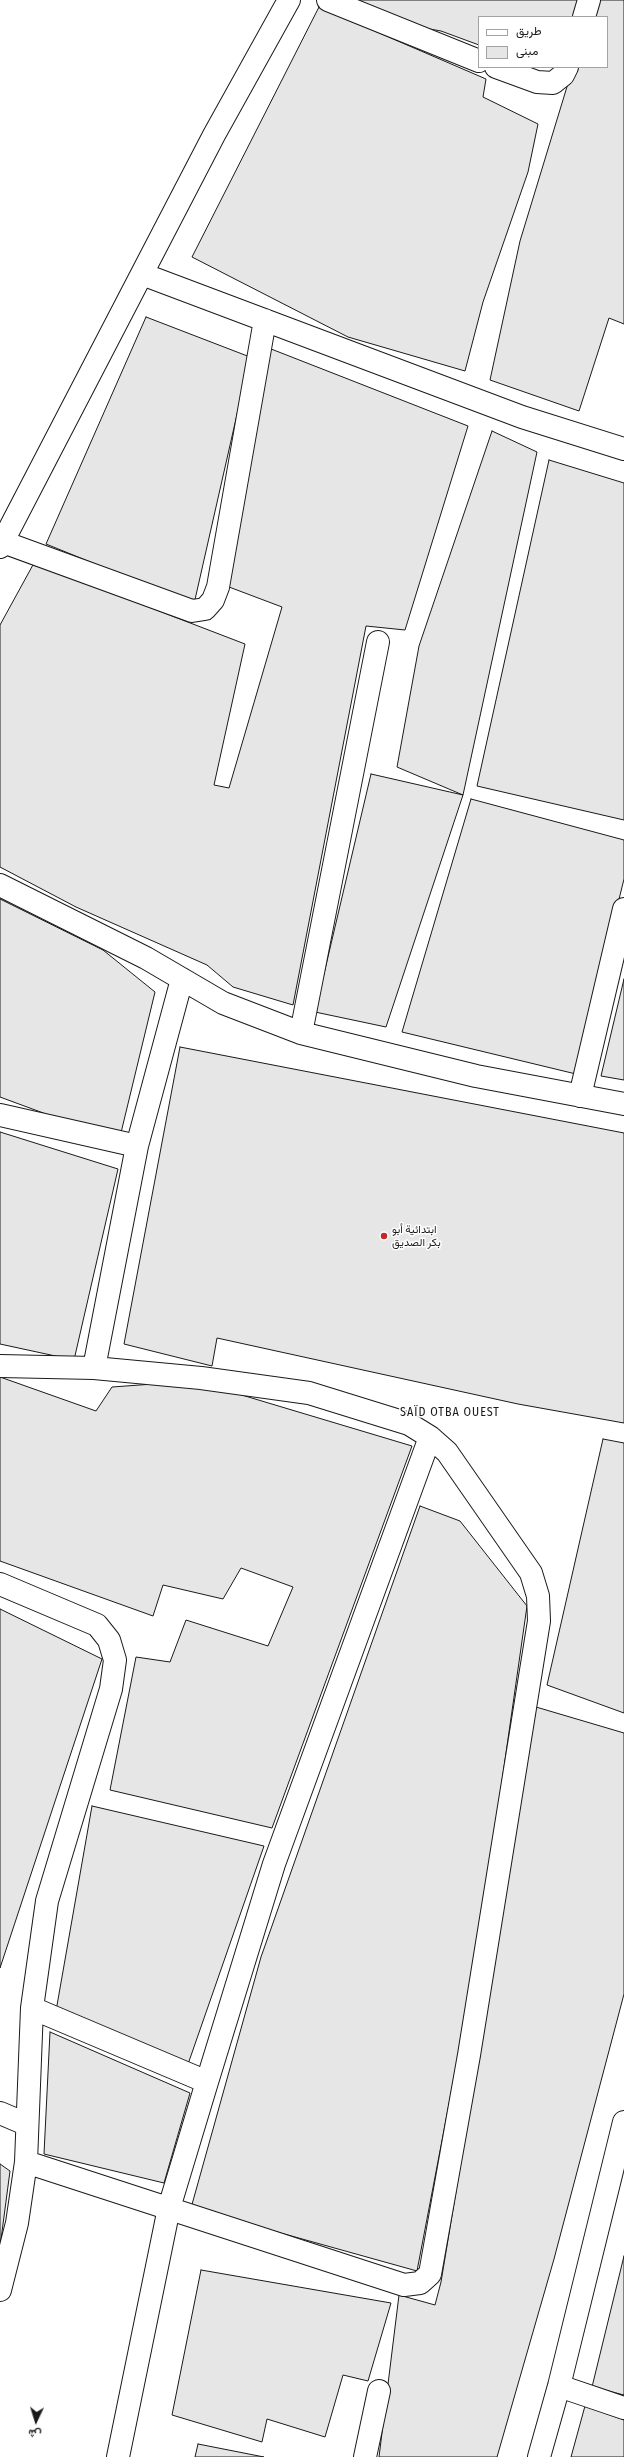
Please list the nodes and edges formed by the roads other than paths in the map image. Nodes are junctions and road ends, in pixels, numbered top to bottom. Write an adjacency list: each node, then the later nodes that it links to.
1 (289, 0): 8 (street)
2 (328, 0): 5 (street)
3 (589, 0): 4 (street)
4 (584, 16)
5 (478, 61)
6 (499, 68): 7 (street)
7 (567, 68)
8 (142, 274): 9 (street); 11 (street)
9 (265, 320): 10 (street); 11 (street)
10 (624, 449)
11 (1, 544)
12 (378, 642): 16 (street)
13 (0, 885): 15 (street)
14 (624, 909): 17 (street)
15 (182, 978): 16 (street); 20 (street)
16 (301, 1033): 17 (street)
17 (580, 1096): 18 (street)
18 (624, 1104)
19 (0, 1115): 20 (street)
20 (137, 1146): 22 (street)
21 (0, 1366): 22 (street)
22 (94, 1368): 23 (street)
23 (430, 1437): 26 (street); 31 (street)
24 (0, 1584): 25 (street)
25 (32, 2008): 26 (street); 29 (street)
26 (207, 2082): 31 (street)
27 (0, 2113): 29 (street)
28 (624, 2122): 33 (street)
29 (26, 2124): 30 (street)
30 (26, 2162): 31 (street); 32 (street)
31 (169, 2208): 36 (street)
32 (0, 2290)
33 (559, 2386): 35 (street); 38 (street)
34 (379, 2391): 37 (street)
35 (624, 2408)
36 (118, 2457)
37 (365, 2457)
38 (539, 2457)

